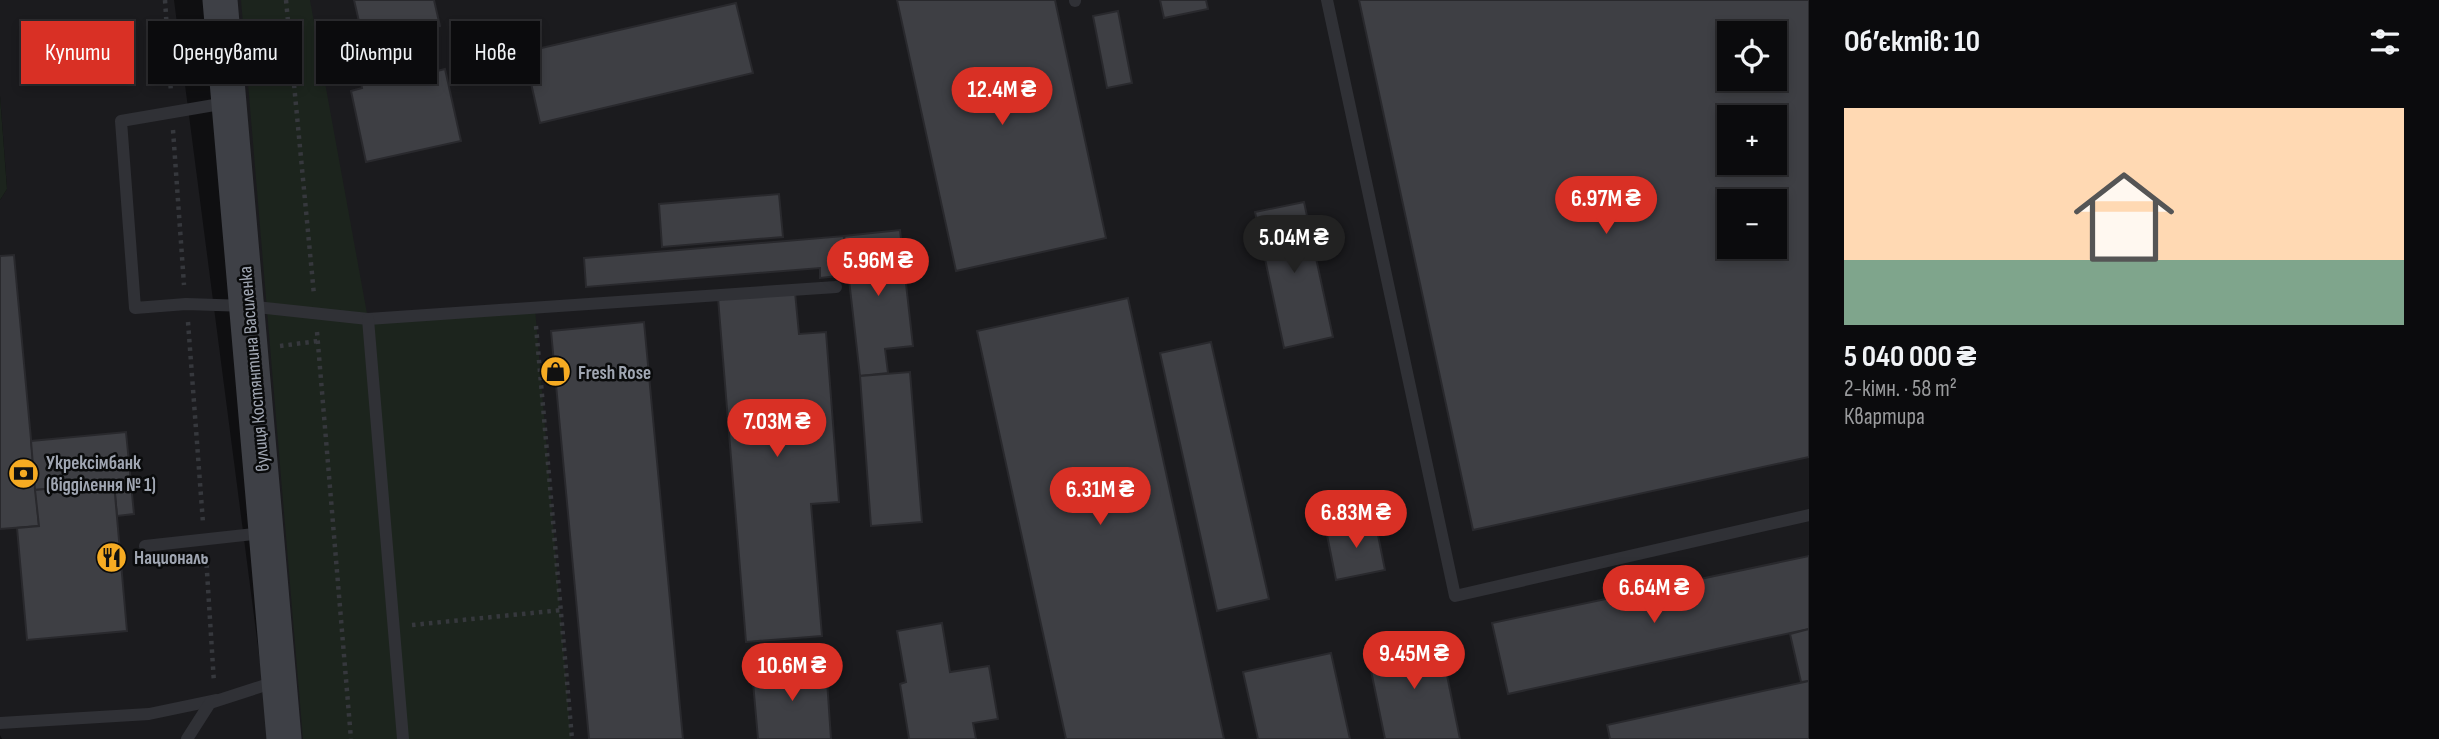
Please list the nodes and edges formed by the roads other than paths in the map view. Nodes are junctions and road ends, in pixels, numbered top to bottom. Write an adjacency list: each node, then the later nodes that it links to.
1 (220, 0): 3 (street, вулиця Костянтина Василенка)
2 (1327, 0): 7 (lane)
3 (230, 103): 5 (street, вулиця Костянтина Василенка); 5 (lane)
4 (836, 286): 6 (lane)
5 (247, 306): 6 (lane); 8 (street, вулиця Костянтина Василенка)
6 (368, 319): 15 (lane)
7 (1809, 515)
8 (266, 533): 9 (lane); 10 (street, вулиця Костянтина Василенка)
9 (145, 546)
10 (279, 680): 11 (lane); 14 (street, вулиця Костянтина Василенка)
11 (216, 700): 12 (lane); 13 (lane)
12 (0, 723)
13 (187, 739)
14 (284, 739)
15 (403, 739)

